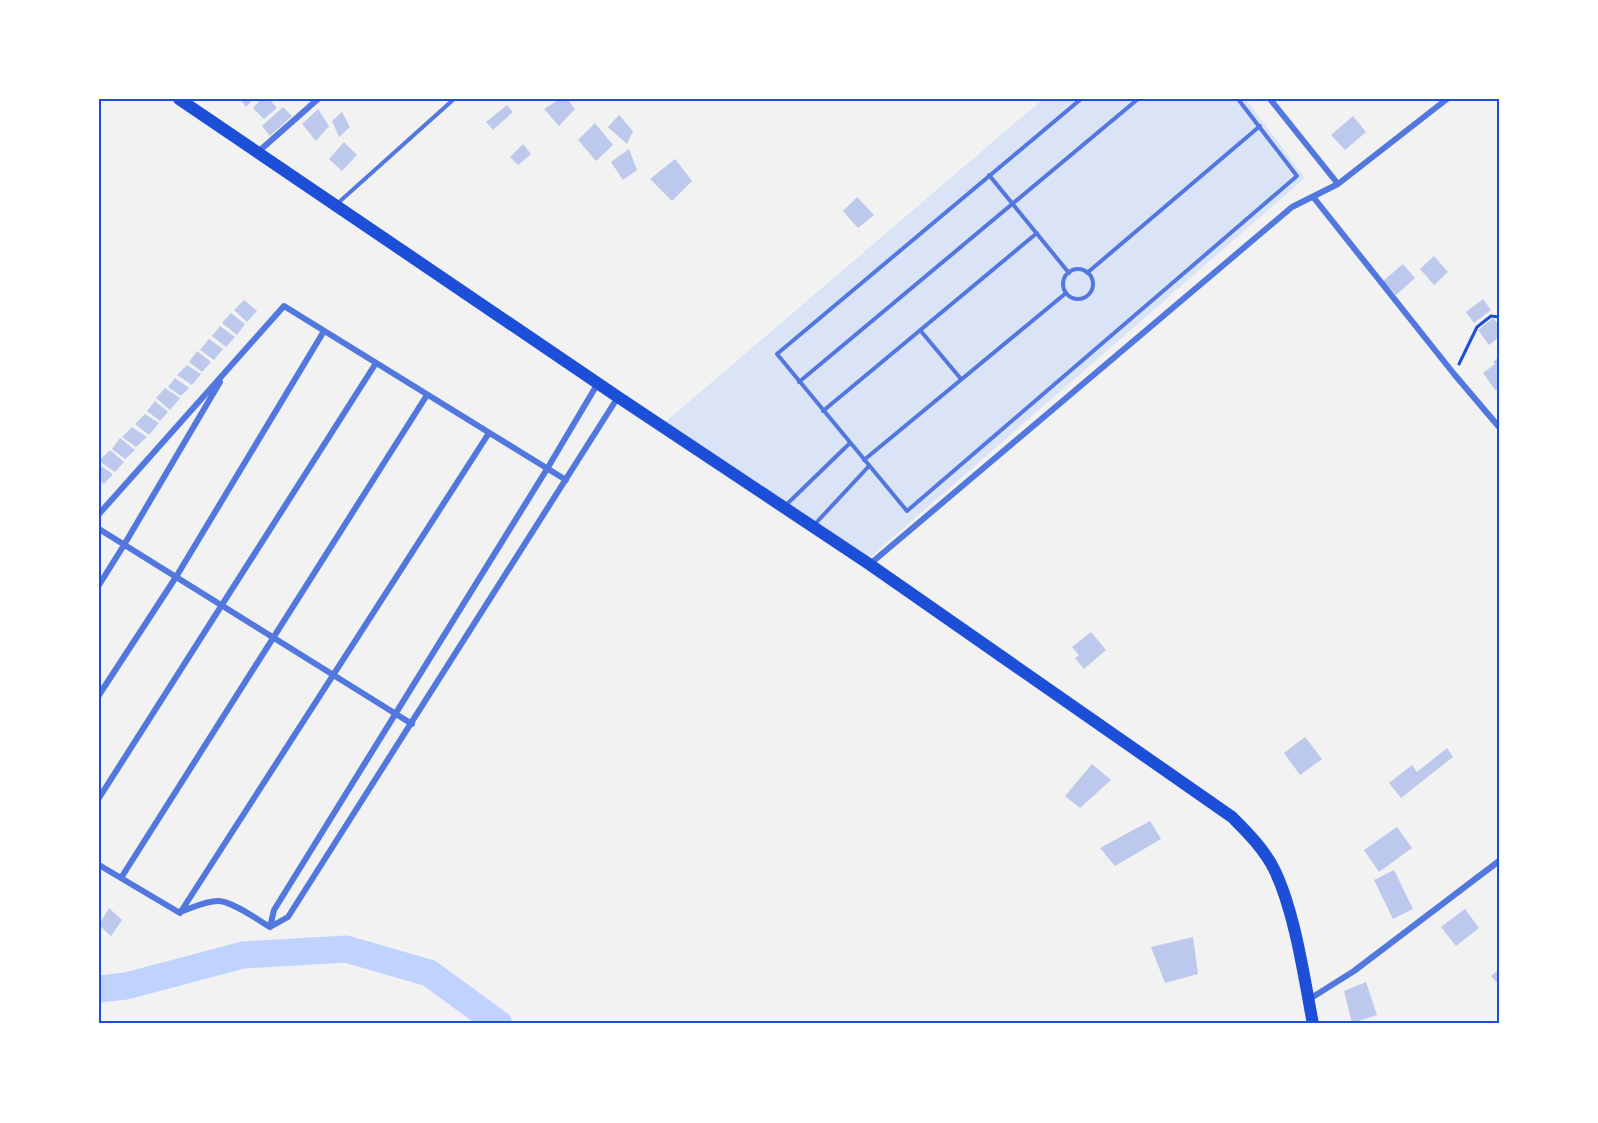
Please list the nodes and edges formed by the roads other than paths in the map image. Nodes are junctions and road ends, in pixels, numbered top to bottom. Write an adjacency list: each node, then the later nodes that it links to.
1 (179, 99): 10 (main road)
2 (318, 99): 10 (street)
3 (454, 99): 15 (lane)
4 (1081, 99): 11 (lane)
5 (1138, 99): 14 (lane)
6 (1238, 99): 9 (lane)
7 (1270, 99): 12 (street)
8 (1448, 99): 12 (street)
9 (1260, 126): 18 (lane); 34 (lane)
10 (258, 152): 15 (main road)
11 (989, 175): 14 (lane); 25 (lane)
12 (1338, 184): 13 (street)
13 (1314, 198): 30 (street); 42 (street)
14 (1014, 204): 16 (lane); 25 (lane)
15 (335, 206): 26 (main road)
16 (1037, 233): 17 (lane); 20 (lane)
17 (1069, 273): 18 (lane); 19 (lane)
18 (1087, 273): 19 (lane)
19 (1066, 293): 24 (lane)
20 (920, 330): 24 (lane); 29 (lane)
21 (324, 331): 22 (street); 23 (street); 43 (street)
22 (376, 363): 27 (street); 45 (street)
23 (227, 371): 38 (street); 41 (street)
24 (961, 379): 33 (lane)
25 (799, 382): 29 (lane)
26 (598, 383): 28 (main road); 35 (street)
27 (427, 394): 31 (street); 46 (street)
28 (618, 397): 36 (street); 37 (main road)
29 (823, 411): 32 (lane)
30 (1499, 427)
31 (489, 433): 35 (street); 47 (street)
32 (850, 443): 33 (lane); 37 (lane)
33 (864, 460): 34 (lane)
34 (869, 466): 39 (lane)
35 (548, 469): 36 (street); 49 (street)
36 (566, 480): 50 (street)
37 (784, 508): 39 (main road)
38 (99, 514)
39 (813, 527): 42 (main road)
40 (99, 530): 41 (street)
41 (124, 545): 43 (street); 44 (street)
42 (869, 564): 57 (main road)
43 (176, 577): 45 (street); 48 (street)
44 (99, 585)
45 (222, 606): 46 (street); 51 (street)
46 (274, 639): 47 (street); 54 (street)
47 (333, 675): 49 (street); 55 (street)
48 (99, 695)
49 (396, 714): 50 (street); 56 (street)
50 (412, 724): 56 (street)
51 (99, 798)
52 (1499, 861): 57 (street)
53 (99, 865): 54 (street)
54 (121, 878): 55 (street)
55 (180, 913): 56 (street)
56 (270, 927)
57 (1308, 1000): 58 (main road)
58 (1312, 1024)

